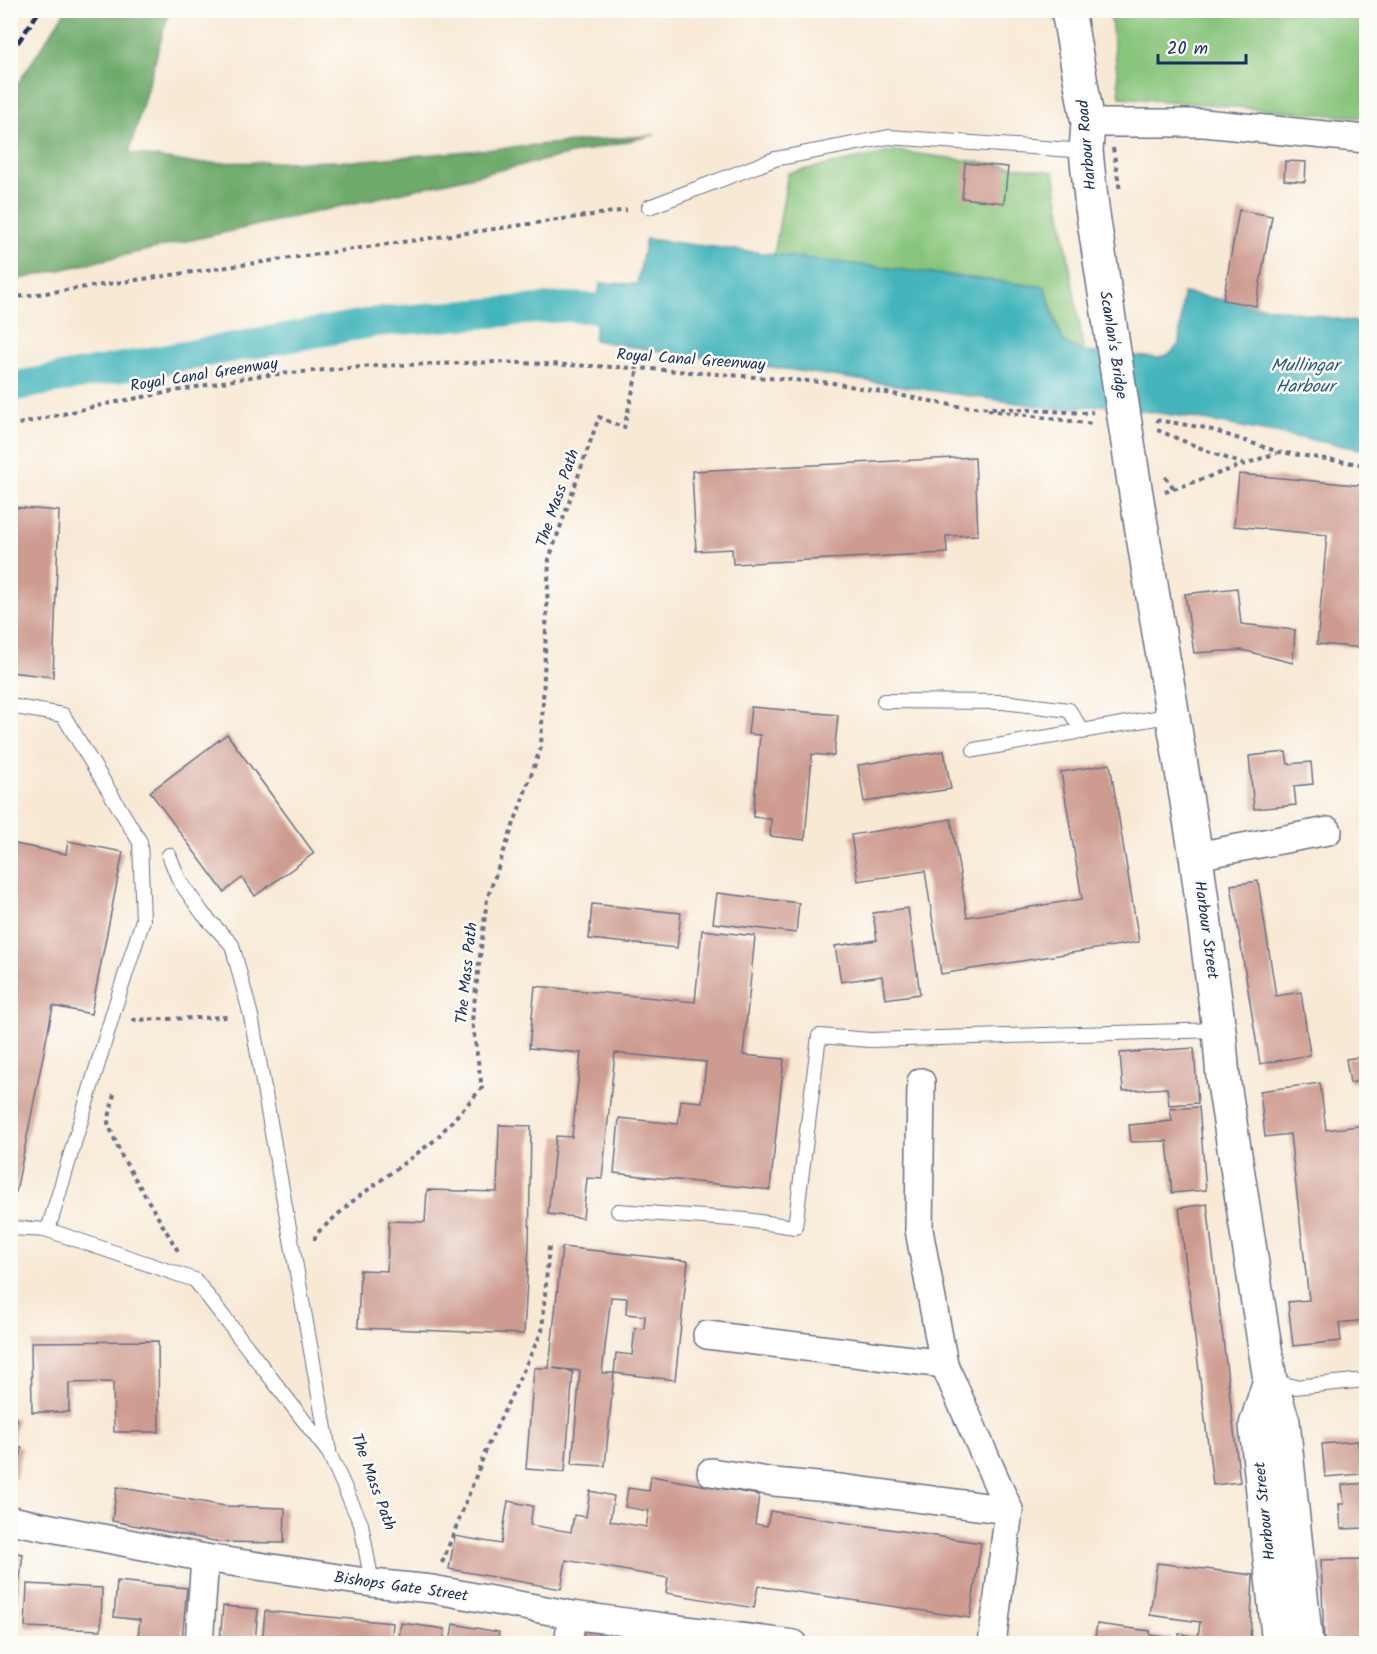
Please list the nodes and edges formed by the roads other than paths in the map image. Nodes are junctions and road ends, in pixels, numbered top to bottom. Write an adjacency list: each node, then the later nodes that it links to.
1 (1068, 10): 2 (street, Harbour Road)
2 (1087, 137): 3 (street); 4 (lane); 5 (street, Harbour Road)
3 (1366, 138)
4 (648, 207)
5 (1092, 208): 6 (street, Scanlan's Bridge, bridge)
6 (1137, 492): 9 (street, Harbour Street)
7 (884, 701): 10 (lane)
8 (10, 706): 19 (lane)
9 (1173, 715): 10 (lane); 14 (street, Harbour Street)
10 (1083, 732): 11 (lane)
11 (974, 750)
12 (1328, 831): 14 (street)
13 (169, 855): 24 (lane)
14 (1196, 856): 15 (street, Harbour Street)
15 (1220, 1030): 17 (lane); 22 (street, Harbour Street)
16 (921, 1082): 21 (street)
17 (618, 1211)
18 (10, 1228): 19 (lane)
19 (48, 1230): 24 (lane)
20 (707, 1335): 21 (street)
21 (944, 1364): 26 (street)
22 (1270, 1380): 23 (lane); 35 (street, Harbour Street); 36 (street, Harbour Street)
23 (1366, 1380)
24 (329, 1453): 29 (lane)
25 (711, 1472): 26 (street)
26 (1009, 1510): 34 (street)
27 (10, 1520): 28 (street, Bishops Gate Street)
28 (205, 1558): 29 (street, Bishops Gate Street); 31 (street)
29 (372, 1583): 30 (street, Bishops Gate Street)
30 (572, 1615): 32 (street); 33 (street, Bishops Gate Street)
31 (199, 1644)
32 (568, 1644)
33 (794, 1644)
34 (992, 1644)
35 (1279, 1644)
36 (1306, 1644)

